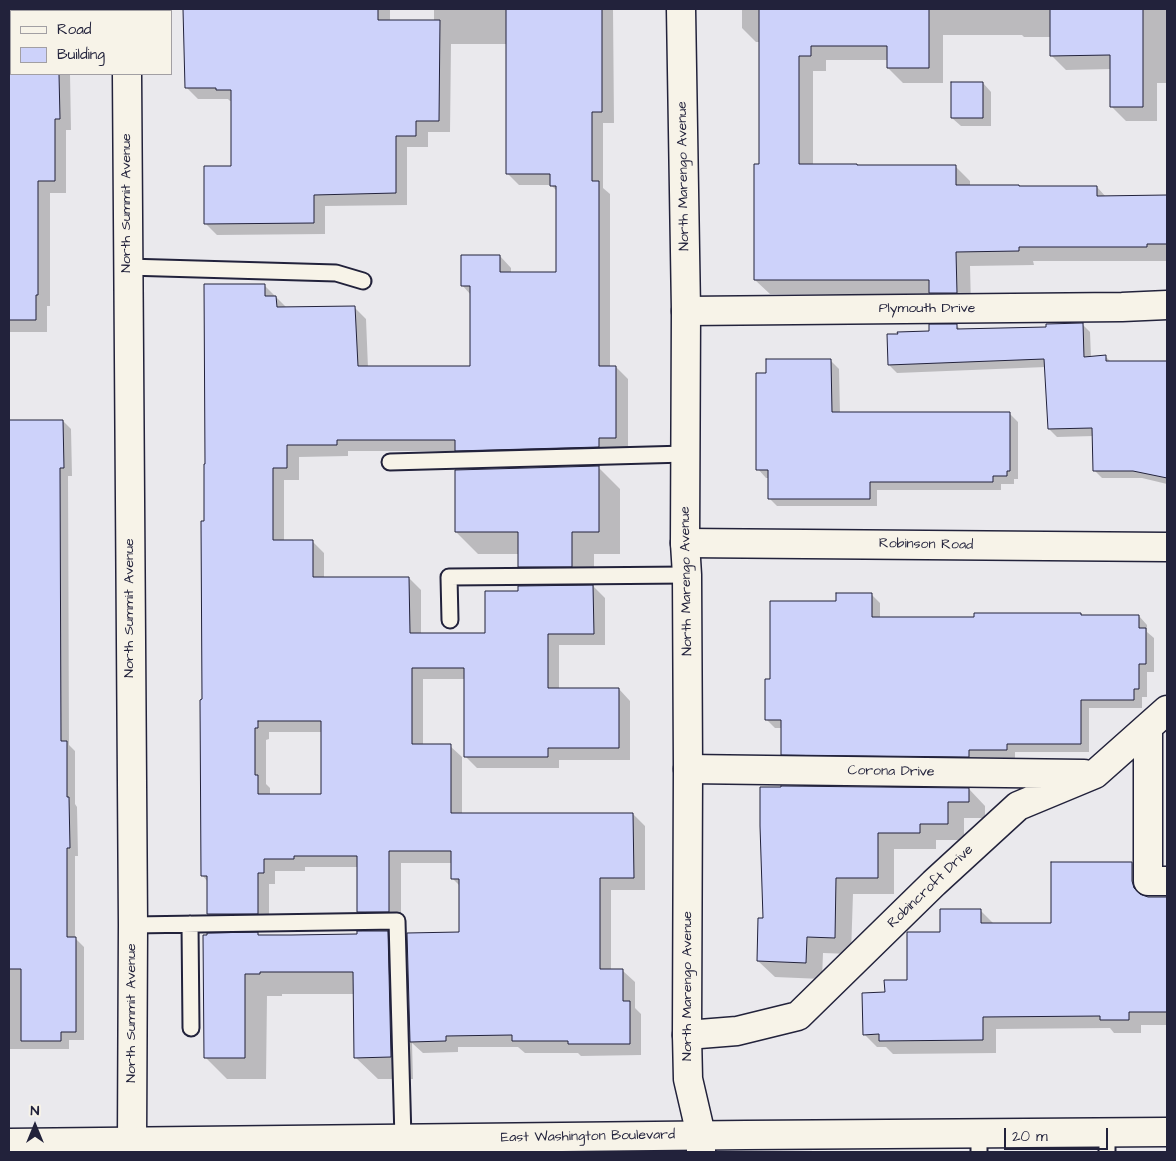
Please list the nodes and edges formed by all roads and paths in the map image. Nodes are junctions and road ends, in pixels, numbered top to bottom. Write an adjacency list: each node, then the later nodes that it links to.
1 (681, 9): 6 (street, North Marengo Avenue)
2 (127, 75): 3 (street, North Summit Avenue)
3 (128, 267): 4 (lane); 18 (street, North Summit Avenue)
4 (363, 281)
5 (1167, 305): 6 (street, Plymouth Drive)
6 (686, 311): 7 (street, North Marengo Avenue)
7 (686, 454): 8 (lane); 9 (street, North Marengo Avenue)
8 (390, 462)
9 (685, 543): 10 (street, Robinson Road); 11 (street, North Marengo Avenue)
10 (1167, 547)
11 (687, 575): 12 (lane); 14 (street, North Marengo Avenue)
12 (450, 620)
13 (1158, 719): 15 (street, Robincroft Drive); 16 (street)
14 (688, 770): 15 (street, Corona Drive); 20 (street, North Marengo Avenue)
15 (1095, 774): 20 (street, Robincroft Drive)
16 (1167, 881)
17 (190, 924): 18 (lane); 19 (lane); 22 (lane)
18 (133, 925): 23 (street, North Summit Avenue)
19 (191, 1028)
20 (687, 1035): 27 (street, North Marengo Avenue)
21 (1167, 1132): 24 (street, East Washington Boulevard)
22 (403, 1139): 23 (street, East Washington Boulevard); 27 (street, East Washington Boulevard)
23 (132, 1142): 25 (street, East Washington Boulevard)
24 (1107, 1142): 26 (street, East Washington Boulevard)
25 (9, 1143)
26 (979, 1143): 27 (street, East Washington Boulevard)
27 (701, 1144)

